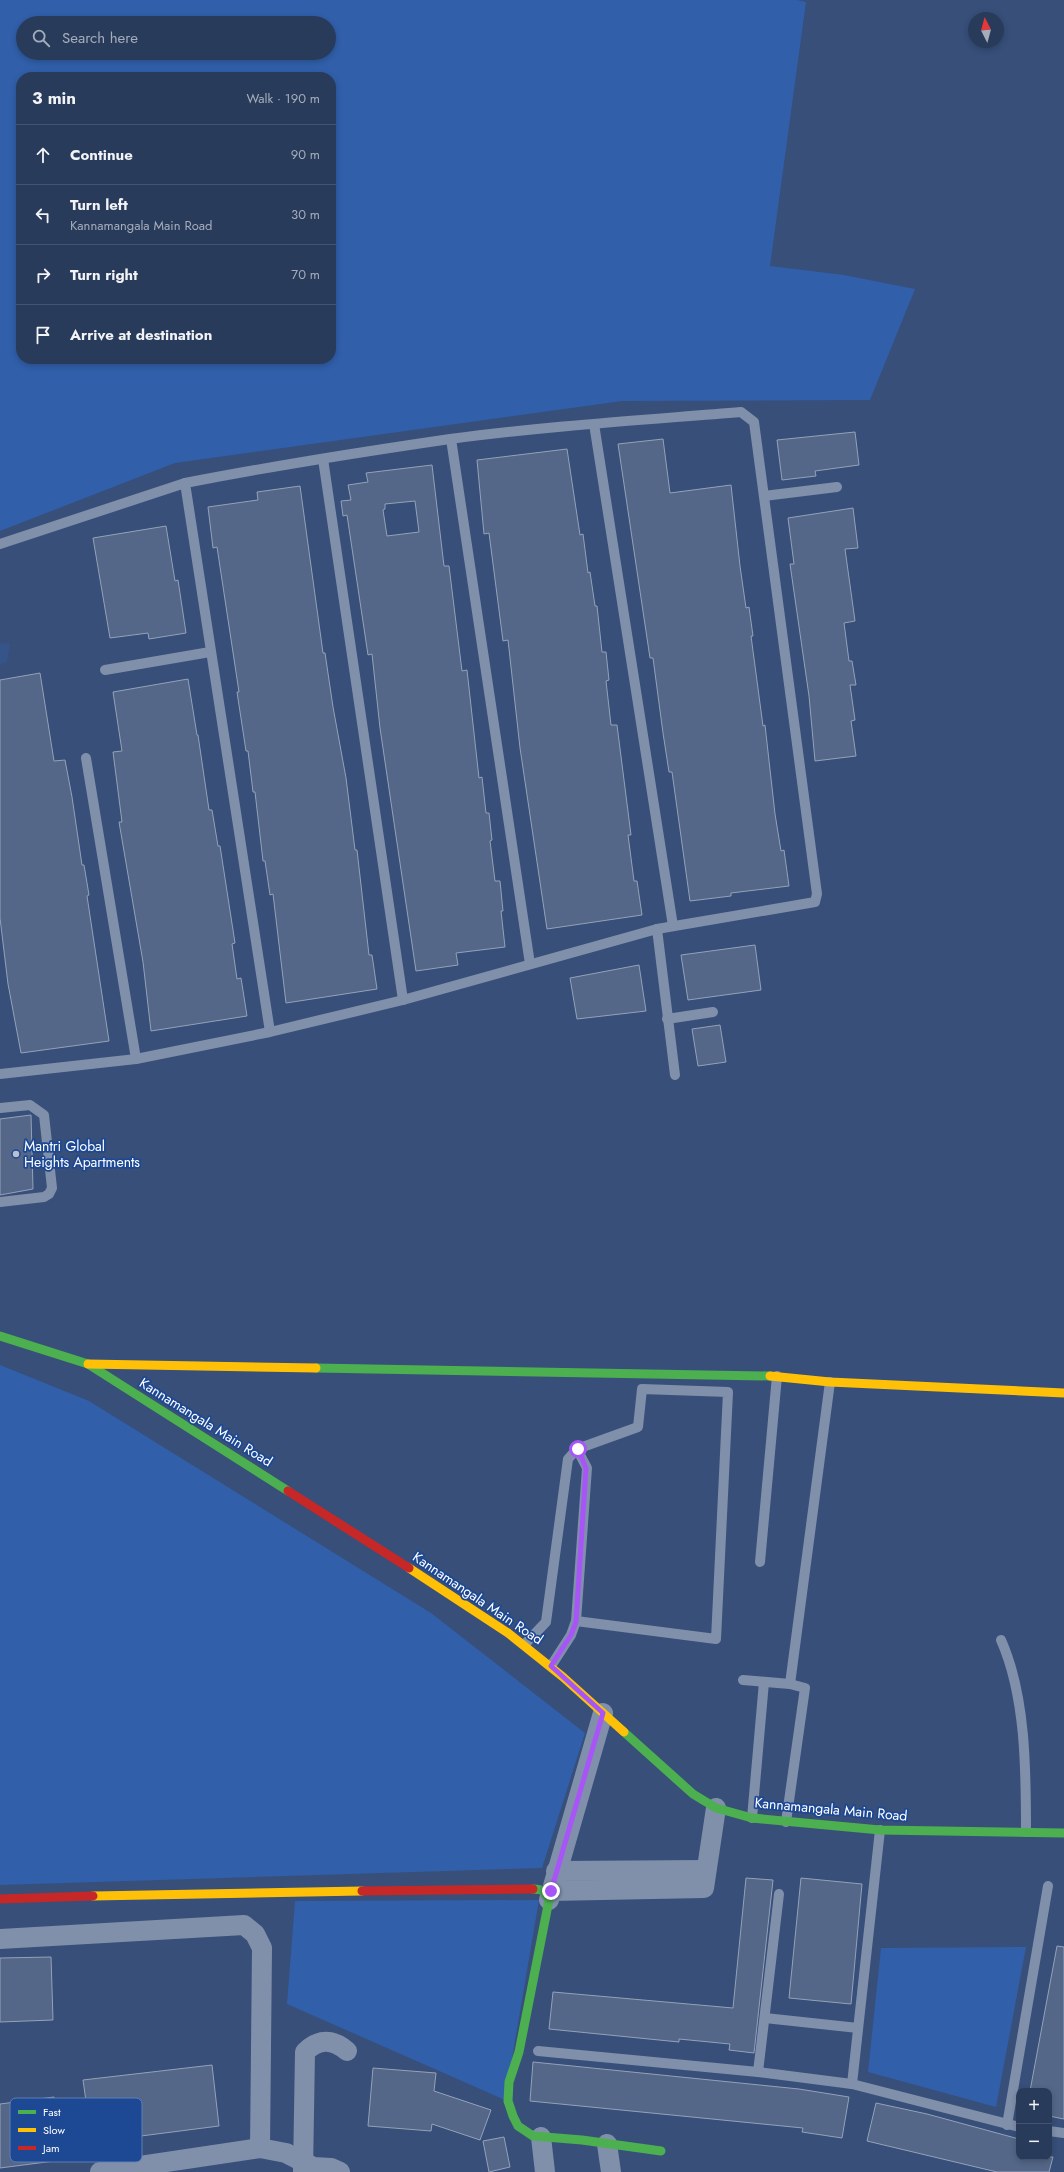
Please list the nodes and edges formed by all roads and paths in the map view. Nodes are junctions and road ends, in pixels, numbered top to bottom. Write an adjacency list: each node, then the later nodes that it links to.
1 (594, 424): 2 (lane); 6 (lane); 11 (lane)
2 (451, 439): 3 (lane); 13 (lane)
3 (323, 459): 4 (lane); 14 (lane)
4 (185, 483): 7 (lane); 8 (lane)
5 (837, 487): 6 (lane)
6 (764, 496): 11 (lane)
7 (0, 544)
8 (210, 652): 9 (lane); 17 (lane)
9 (105, 670)
10 (86, 758): 18 (lane)
11 (673, 926): 12 (lane)
12 (657, 929): 13 (lane); 16 (lane)
13 (530, 964): 14 (lane)
14 (403, 1000): 17 (lane)
15 (713, 1012): 16 (lane)
16 (667, 1019): 20 (lane)
17 (270, 1032): 18 (lane)
18 (136, 1059): 19 (lane)
19 (0, 1074)
20 (675, 1075)
21 (0, 1108): 22 (lane)
22 (0, 1202)
23 (0, 1336): 24 (street, Kannamangala Main Road)
24 (88, 1364): 25 (street); 32 (street, Kannamangala Main Road)
25 (778, 1376): 26 (street); 29 (lane)
26 (830, 1382): 27 (street); 36 (lane)
27 (1064, 1394)
28 (578, 1449): 30 (lane); 30 (lane); 32 (lane)
29 (760, 1562)
30 (576, 1622): 33 (lane)
31 (1001, 1640): 42 (lane)
32 (525, 1644): 33 (street, Kannamangala Main Road)
33 (551, 1666): 37 (street, Kannamangala Main Road)
34 (743, 1680): 35 (lane)
35 (764, 1682): 36 (lane); 39 (lane)
36 (790, 1684): 40 (lane)
37 (603, 1713): 38 (street, Kannamangala Main Road); 45 (street)
38 (716, 1808): 39 (street, Kannamangala Main Road); 44 (street)
39 (752, 1818): 40 (street, Kannamangala Main Road)
40 (786, 1822): 41 (street, Kannamangala Main Road)
41 (880, 1830): 42 (street, Kannamangala Main Road); 52 (lane)
42 (1026, 1832): 43 (street, Kannamangala Main Road)
43 (1064, 1833)
44 (706, 1870): 45 (street); 48 (street)
45 (556, 1871): 48 (street)
46 (1048, 1886): 57 (lane)
47 (779, 1894): 51 (lane)
48 (550, 1896): 49 (street); 61 (street)
49 (0, 1899)
50 (0, 1939): 63 (street)
51 (765, 2018): 52 (lane); 55 (lane)
52 (858, 2028): 56 (lane)
53 (347, 2051): 65 (street)
54 (538, 2051): 55 (lane)
55 (758, 2072): 56 (lane)
56 (852, 2084): 57 (lane)
57 (1007, 2125): 58 (lane)
58 (1016, 2126)
59 (1052, 2131): 60 (lane)
60 (1064, 2133)
61 (541, 2137): 62 (street); 68 (street)
62 (607, 2144): 64 (street); 69 (street)
63 (260, 2148): 65 (street); 66 (street)
64 (661, 2151)
65 (304, 2168): 67 (street)
66 (100, 2172)
67 (340, 2172)
68 (545, 2172)
69 (611, 2172)

